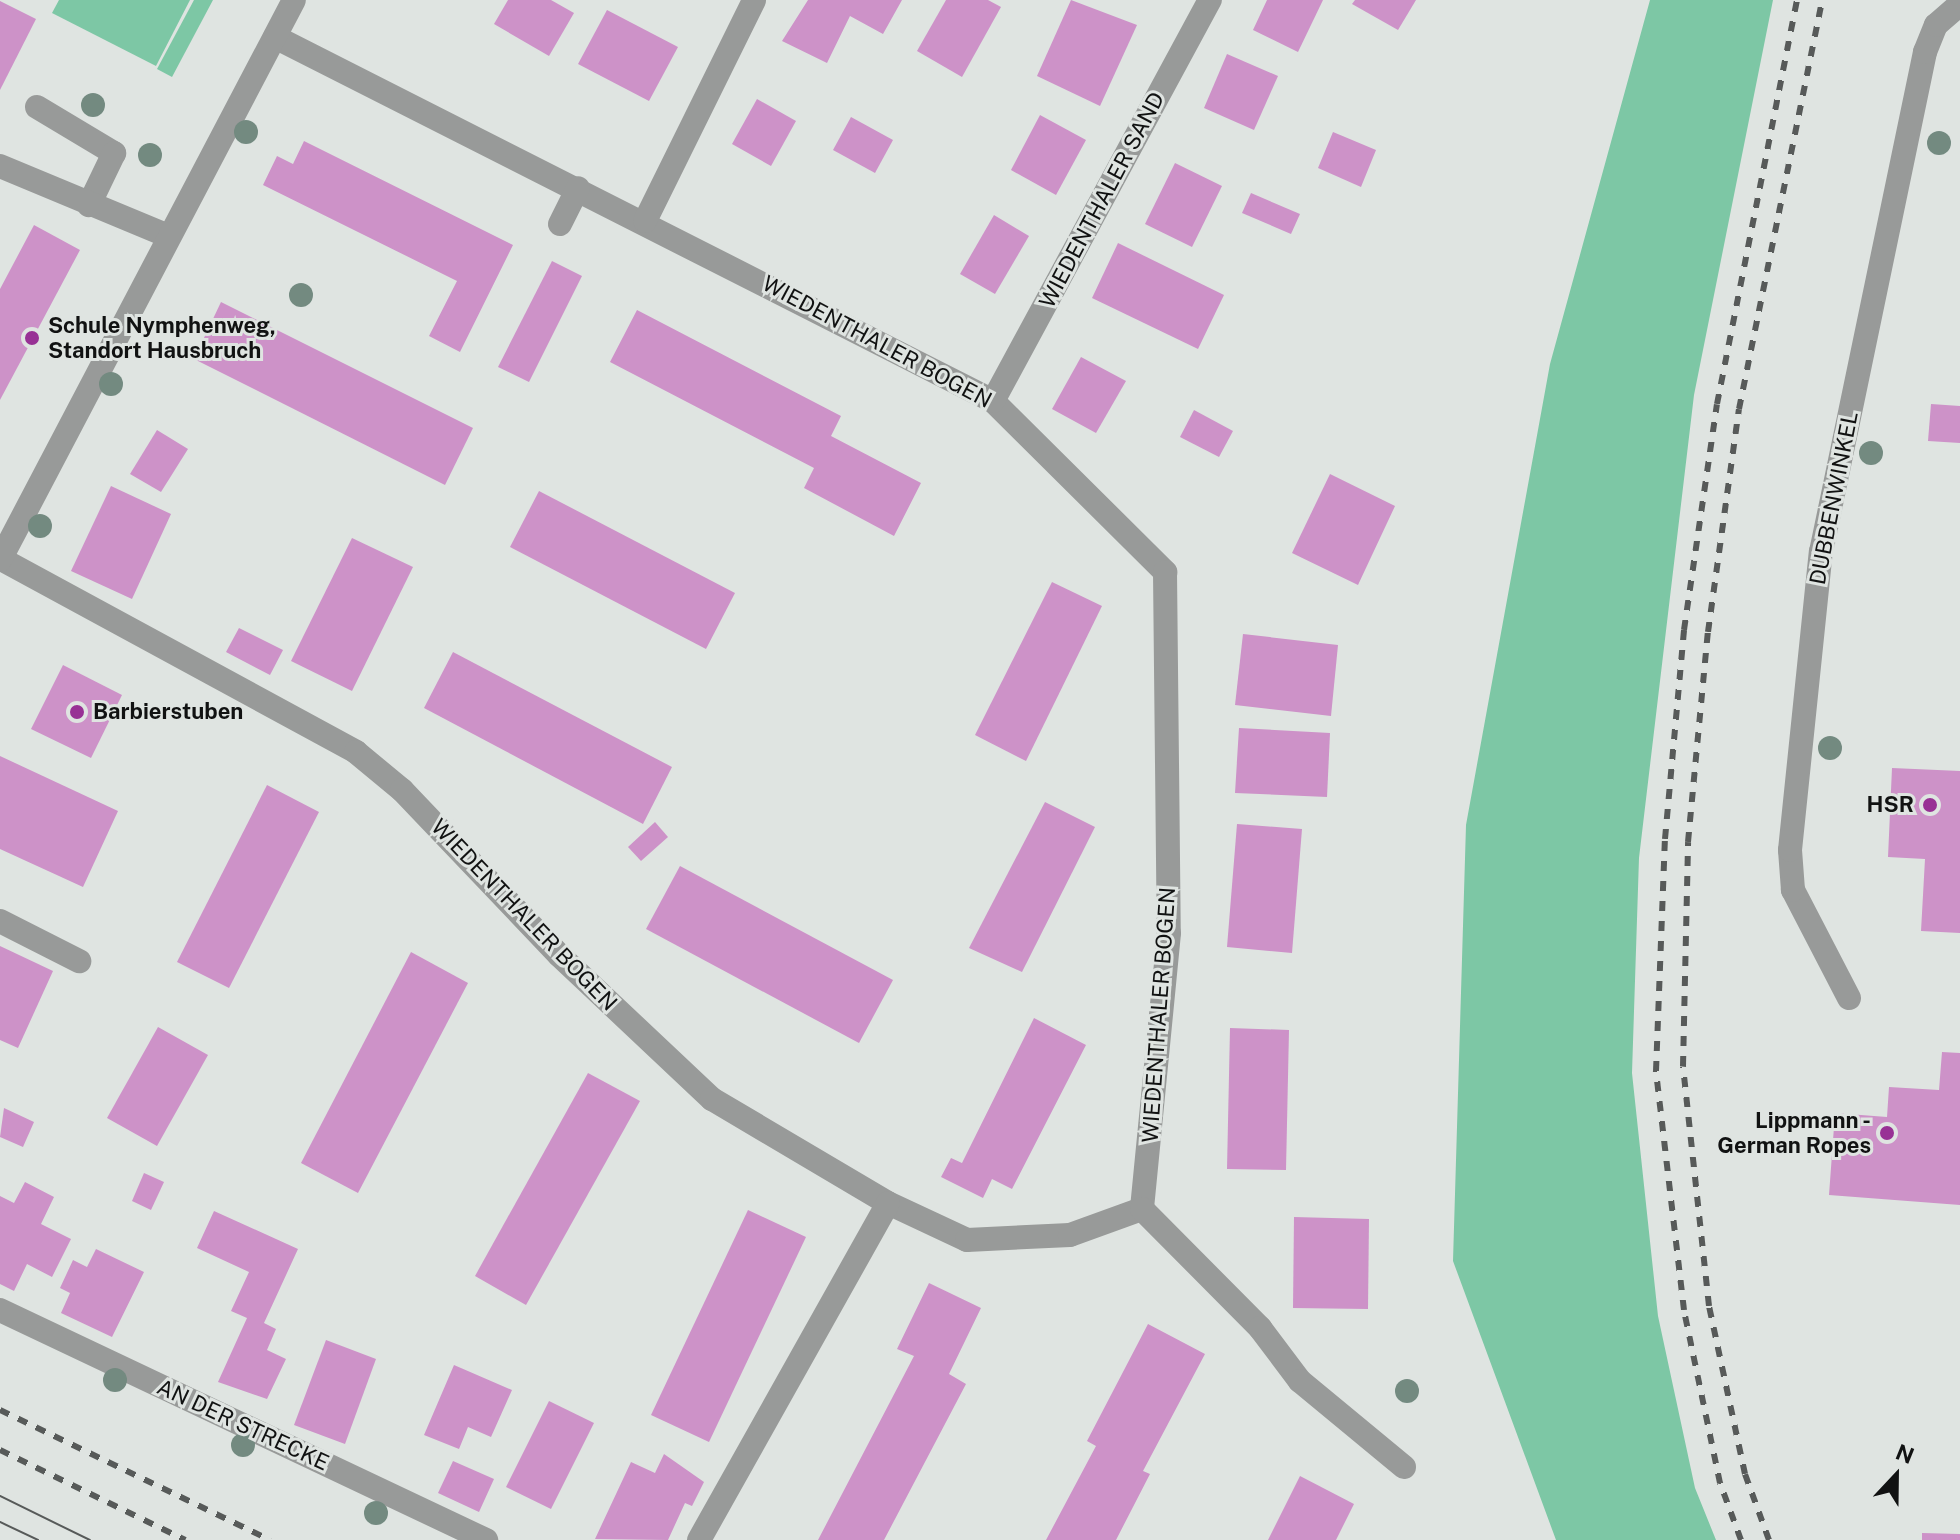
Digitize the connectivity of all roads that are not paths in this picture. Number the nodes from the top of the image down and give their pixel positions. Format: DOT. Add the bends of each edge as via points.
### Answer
graph roads {
  1 [pos="294,0"];
  2 [pos="754,0"];
  3 [pos="1210,0"];
  4 [pos="1960,4"];
  5 [pos="275,37"];
  6 [pos="37,107"];
  7 [pos="0,166"];
  8 [pos="578,188"];
  9 [pos="89,205"];
  10 [pos="645,221"];
  11 [pos="560,224"];
  12 [pos="166,235"];
  13 [pos="993,401"];
  14 [pos="0,560"];
  15 [pos="0,921"];
  16 [pos="79,961"];
  17 [pos="1849,998"];
  18 [pos="888,1203"];
  19 [pos="1142,1209"];
  20 [pos="0,1310"];
  21 [pos="1404,1467"];
  22 [pos="486,1540"];
  23 [pos="699,1540"];
  1 -- 5 [label="street"];
  2 -- 10 [label="street"];
  3 -- 13 [label="street, WIEDENTHALER SAND"];
  4 -- 17 [label="street, DUBBENWINKEL" via="1936,25 1925,52 1821,552 1790,850 1799,904"];
  5 -- 8 [label="street, WIEDENTHALER BOGEN"];
  5 -- 12 [label="street"];
  6 -- 9 [label="street" via="114,153"];
  7 -- 9 [label="street"];
  8 -- 10 [label="street, WIEDENTHALER BOGEN"];
  8 -- 11 [label="street"];
  9 -- 12 [label="street"];
  10 -- 13 [label="street, WIEDENTHALER BOGEN"];
  12 -- 14 [label="street"];
  13 -- 19 [label="street, WIEDENTHALER BOGEN" via="1165,572 1169,933"];
  14 -- 18 [label="street, WIEDENTHALER BOGEN" via="356,752 402,790 559,955 712,1099"];
  15 -- 16 [label="street"];
  18 -- 19 [label="street, WIEDENTHALER BOGEN" via="967,1240 1070,1235"];
  18 -- 23 [label="street"];
  19 -- 21 [label="street" via="1260,1328 1300,1381"];
  20 -- 22 [label="street, AN DER STRECKE"];
}
